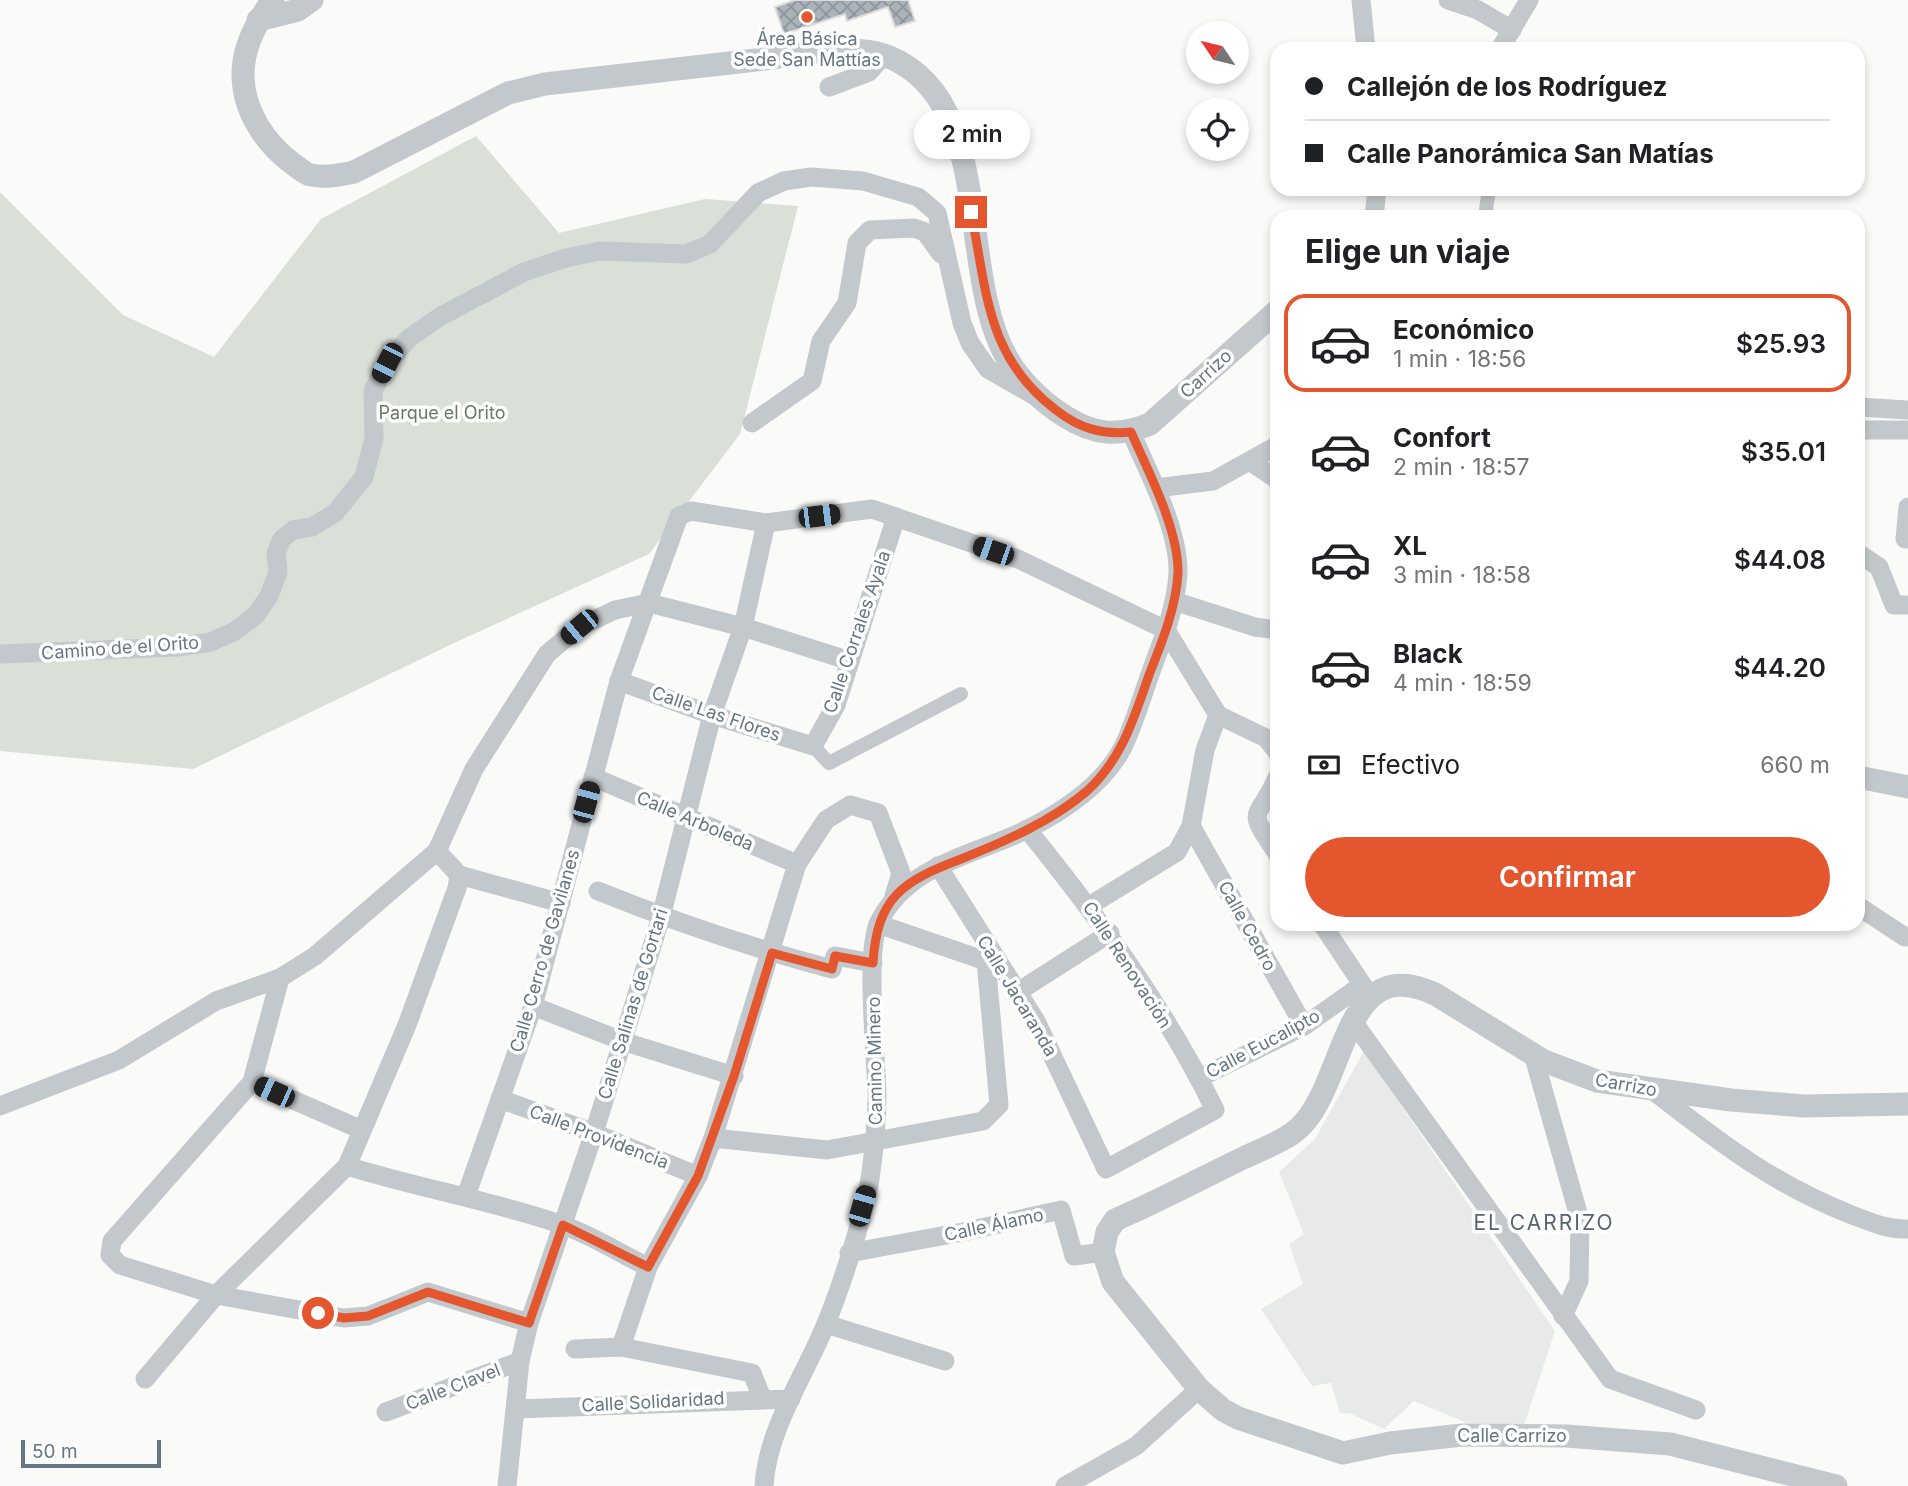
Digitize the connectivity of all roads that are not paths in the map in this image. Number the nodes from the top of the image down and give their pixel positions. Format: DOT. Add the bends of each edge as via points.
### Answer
graph roads {
  1 [pos="273,0"];
  2 [pos="312,0"];
  3 [pos="1361,0"];
  4 [pos="1448,0"];
  5 [pos="1530,0"];
  6 [pos="258,20"];
  7 [pos="1512,30"];
  8 [pos="1365,42"];
  9 [pos="1504,42"];
  10 [pos="884,55"];
  11 [pos="829,87"];
  12 [pos="949,267"];
  13 [pos="1270,317"];
  14 [pos="1041,399"];
  15 [pos="1865,407"];
  16 [pos="1908,410"];
  17 [pos="752,423"];
  18 [pos="1865,430"];
  19 [pos="1908,430"];
  20 [pos="1131,432"];
  21 [pos="1270,450"];
  22 [pos="1251,462"];
  23 [pos="1270,475"];
  24 [pos="1156,488"];
  25 [pos="1908,507"];
  26 [pos="896,517"];
  27 [pos="766,523"];
  28 [pos="1908,540"];
  29 [pos="1865,558"];
  30 [pos="1174,601"];
  31 [pos="649,604"];
  32 [pos="1908,605"];
  33 [pos="743,627"];
  34 [pos="1270,629"];
  35 [pos="1166,630"];
  36 [pos="0,654"];
  37 [pos="850,661"];
  38 [pos="619,681"];
  39 [pos="961,694"];
  40 [pos="712,715"];
  41 [pos="1217,715"];
  42 [pos="1270,743"];
  43 [pos="813,746"];
  44 [pos="593,777"];
  45 [pos="1865,778"];
  46 [pos="1908,787"];
  47 [pos="1270,788"];
  48 [pos="688,819"];
  49 [pos="1191,826"];
  50 [pos="1027,829"];
  51 [pos="1270,843"];
  52 [pos="438,851"];
  53 [pos="797,864"];
  54 [pos="937,866"];
  55 [pos="459,875"];
  56 [pos="598,891"];
  57 [pos="894,897"];
  58 [pos="561,902"];
  59 [pos="1089,906"];
  60 [pos="1865,911"];
  61 [pos="661,917"];
  62 [pos="878,924"];
  63 [pos="1327,931"];
  64 [pos="1110,933"];
  65 [pos="1905,937"];
  66 [pos="772,953"];
  67 [pos="873,963"];
  68 [pos="280,978"];
  69 [pos="1366,990"];
  70 [pos="1016,993"];
  71 [pos="533,1006"];
  72 [pos="1352,1020"];
  73 [pos="1304,1026"];
  74 [pos="622,1041"];
  75 [pos="1533,1054"];
  76 [pos="734,1076"];
  77 [pos="1199,1078"];
  78 [pos="252,1082"];
  79 [pos="1652,1090"];
  80 [pos="500,1099"];
  81 [pos="1908,1104"];
  82 [pos="0,1106"];
  83 [pos="1215,1110"];
  84 [pos="362,1130"];
  85 [pos="594,1133"];
  86 [pos="712,1138"];
  87 [pos="875,1139"];
  88 [pos="347,1166"];
  89 [pos="698,1176"];
  90 [pos="466,1196"];
  91 [pos="563,1225"];
  92 [pos="1908,1229"];
  93 [pos="1103,1252"];
  94 [pos="849,1253"];
  95 [pos="648,1267"];
  96 [pos="216,1295"];
  97 [pos="1563,1316"];
  98 [pos="529,1323"];
  99 [pos="826,1324"];
  100 [pos="621,1348"];
  101 [pos="575,1349"];
  102 [pos="520,1360"];
  103 [pos="945,1362"];
  104 [pos="145,1379"];
  105 [pos="1199,1389"];
  106 [pos="762,1398"];
  107 [pos="791,1399"];
  108 [pos="516,1409"];
  109 [pos="1696,1410"];
  110 [pos="386,1412"];
  111 [pos="504,1485"];
  112 [pos="764,1486"];
  113 [pos="1065,1486"];
  114 [pos="1836,1486"];
  1 -- 6 [label="street"];
  2 -- 6 [label="street" via="298,10"];
  3 -- 8 [label="street"];
  4 -- 7 [label="street" via="1478,10"];
  5 -- 7 [label="street"];
  6 -- 10 [label="street" via="247,45 243,74 251,111 272,148 308,175 321,176 354,172 508,93 545,84 833,51"];
  7 -- 9 [label="street"];
  10 -- 11 [label="street" via="869,72"];
  10 -- 14 [label="street" via="922,76 957,134 997,336 1007,358"];
  12 -- 14 [label="street, Camino de el Orito" via="970,344 988,369"];
  12 -- 17 [label="street" via="934,241 914,228 862,234 847,303 821,341 812,381"];
  12 -- 36 [label="street, Camino de el Orito" via="937,214 918,197 863,181 811,177 784,181 758,194 710,244 686,254 600,251 524,272 441,316 409,338 387,363 373,391 374,438 364,477 335,513 282,539 269,596 256,615 235,631 211,642 177,647"];
  13 -- 20 [label="street, Carrizo" via="1150,424"];
  14 -- 20 [label="street" via="1083,428 1107,435"];
  15 -- 16 [label="street"];
  18 -- 19 [label="street"];
  20 -- 24 [label="street, Camino Minero"];
  21 -- 22 [label="street"];
  22 -- 23 [label="street"];
  22 -- 24 [label="street" via="1213,481"];
  24 -- 30 [label="street, Camino Minero" via="1175,549"];
  25 -- 28 [label="street"];
  26 -- 27 [label="street" via="872,509"];
  26 -- 35 [label="street" via="1018,559"];
  26 -- 37 [label="street, Calle Corrales Ayala"];
  27 -- 31 [label="street, Calle Cerro de Gavilanes" via="691,511 679,516"];
  27 -- 33 [label="street, Calle Salinas de Gortari"];
  29 -- 32 [label="street" via="1879,567 1894,605"];
  30 -- 34 [label="street"];
  30 -- 35 [label="street, Camino Minero"];
  31 -- 33 [label="street"];
  31 -- 38 [label="street, Calle Cerro de Gavilanes"];
  31 -- 52 [label="street" via="615,610 579,627 547,654 474,769"];
  33 -- 37 [label="street"];
  33 -- 40 [label="street, Calle Salinas de Gortari"];
  35 -- 41 [label="street"];
  35 -- 50 [label="street, Camino Minero" via="1122,748 1088,790"];
  37 -- 43 [label="street, Calle Corrales Ayala" via="836,705"];
  38 -- 40 [label="street, Calle Las Flores"];
  38 -- 44 [label="street, Calle Cerro de Gavilanes"];
  39 -- 43 [label="street" via="830,763"];
  40 -- 43 [label="street, Calle Las Flores"];
  40 -- 48 [label="street, Calle Salinas de Gortari"];
  41 -- 42 [label="street"];
  41 -- 49 [label="street" via="1205,750"];
  44 -- 48 [label="street, Calle Arboleda"];
  44 -- 58 [label="street, Calle Cerro de Gavilanes"];
  45 -- 46 [label="street"];
  47 -- 51 [label="street" via="1257,808 1256,822"];
  48 -- 53 [label="street, Calle Arboleda"];
  48 -- 61 [label="street, Calle Salinas de Gortari"];
  49 -- 59 [label="street" via="1177,852"];
  49 -- 73 [label="street, Calle Cedro"];
  50 -- 54 [label="street, Camino Minero"];
  50 -- 59 [label="street, Calle Renovación"];
  52 -- 55 [label="street"];
  52 -- 68 [label="street" via="315,956"];
  53 -- 57 [label="street" via="826,820 850,805 862,806 878,813 901,873"];
  53 -- 66 [label="street"];
  54 -- 57 [label="street, Camino Minero"];
  54 -- 70 [label="street, Calle Jacaranda"];
  55 -- 58 [label="street"];
  55 -- 84 [label="street" via="407,1025"];
  56 -- 61 [label="street"];
  57 -- 62 [label="street, Camino Minero"];
  58 -- 71 [label="street, Calle Cerro de Gavilanes"];
  59 -- 64 [label="street, Calle Renovación"];
  60 -- 65 [label="street"];
  61 -- 66 [label="street"];
  61 -- 74 [label="street, Calle Salinas de Gortari"];
  62 -- 67 [label="street, Camino Minero"];
  62 -- 87 [label="street, Calle Jacaranda" via="986,961 999,1105 983,1121"];
  63 -- 69 [label="street"];
  64 -- 70 [label="street"];
  64 -- 77 [label="street, Calle Renovación"];
  66 -- 67 [label="street" via="832,969 835,956"];
  66 -- 76 [label="street"];
  67 -- 87 [label="street, Camino Minero"];
  68 -- 78 [label="street"];
  68 -- 82 [label="street" via="216,1001 119,1060"];
  69 -- 72 [label="street"];
  69 -- 73 [label="street, Calle Eucalipto"];
  69 -- 75 [label="street, Carrizo" via="1419,986"];
  70 -- 83 [label="street, Calle Jacaranda" via="1053,1054 1106,1169"];
  71 -- 74 [label="street"];
  71 -- 80 [label="street, Calle Cerro de Gavilanes"];
  72 -- 93 [label="street" via="1325,1090 1300,1127 1115,1220"];
  72 -- 97 [label="street"];
  73 -- 77 [label="street, Calle Eucalipto"];
  74 -- 76 [label="street"];
  74 -- 85 [label="street, Calle Salinas de Gortari"];
  75 -- 79 [label="street, Carrizo" via="1570,1073"];
  75 -- 97 [label="street" via="1580,1220 1579,1281"];
  76 -- 86 [label="street"];
  77 -- 83 [label="street, Calle Renovación"];
  78 -- 84 [label="street"];
  78 -- 96 [label="street" via="112,1241 110,1255 120,1265"];
  79 -- 81 [label="street, Carrizo" via="1804,1105"];
  79 -- 92 [label="street" via="1742,1160 1807,1198 1891,1230"];
  80 -- 85 [label="street, Calle Providencia"];
  80 -- 90 [label="street, Calle Cerro de Gavilanes"];
  84 -- 88 [label="street"];
  85 -- 89 [label="street, Calle Providencia"];
  85 -- 91 [label="street, Calle Salinas de Gortari"];
  86 -- 87 [label="street" via="827,1150"];
  86 -- 89 [label="street"];
  87 -- 94 [label="street, Camino Minero" via="869,1183"];
  88 -- 90 [label="street" via="417,1188"];
  88 -- 96 [label="street"];
  89 -- 95 [label="street"];
  90 -- 91 [label="street"];
  91 -- 95 [label="street"];
  91 -- 98 [label="street, Calle Salinas de Gortari"];
  93 -- 94 [label="street, Calle Álamo" via="1073,1256 1061,1210"];
  93 -- 105 [label="street, Calle Carrizo" via="1113,1282"];
  94 -- 99 [label="street, Camino Minero"];
  95 -- 100 [label="street"];
  96 -- 98 [label="street" via="344,1318 368,1316 428,1292"];
  96 -- 104 [label="street"];
  97 -- 109 [label="street" via="1610,1379"];
  98 -- 102 [label="street, Calle Salinas de Gortari"];
  99 -- 103 [label="street"];
  99 -- 107 [label="street, Camino Minero"];
  100 -- 101 [label="street"];
  100 -- 106 [label="street" via="752,1373"];
  102 -- 108 [label="street, Calle Salinas de Gortari"];
  102 -- 110 [label="street, Calle Clavel"];
  105 -- 113 [label="street" via="1136,1446"];
  105 -- 114 [label="street, Calle Carrizo" via="1238,1418 1343,1453 1462,1435 1566,1436 1670,1444"];
  106 -- 107 [label="street, Calle Solidaridad"];
  106 -- 108 [label="street, Calle Solidaridad"];
  107 -- 112 [label="street, Camino Minero" via="765,1468"];
  108 -- 111 [label="street, Calle Salinas de Gortari"];
}
